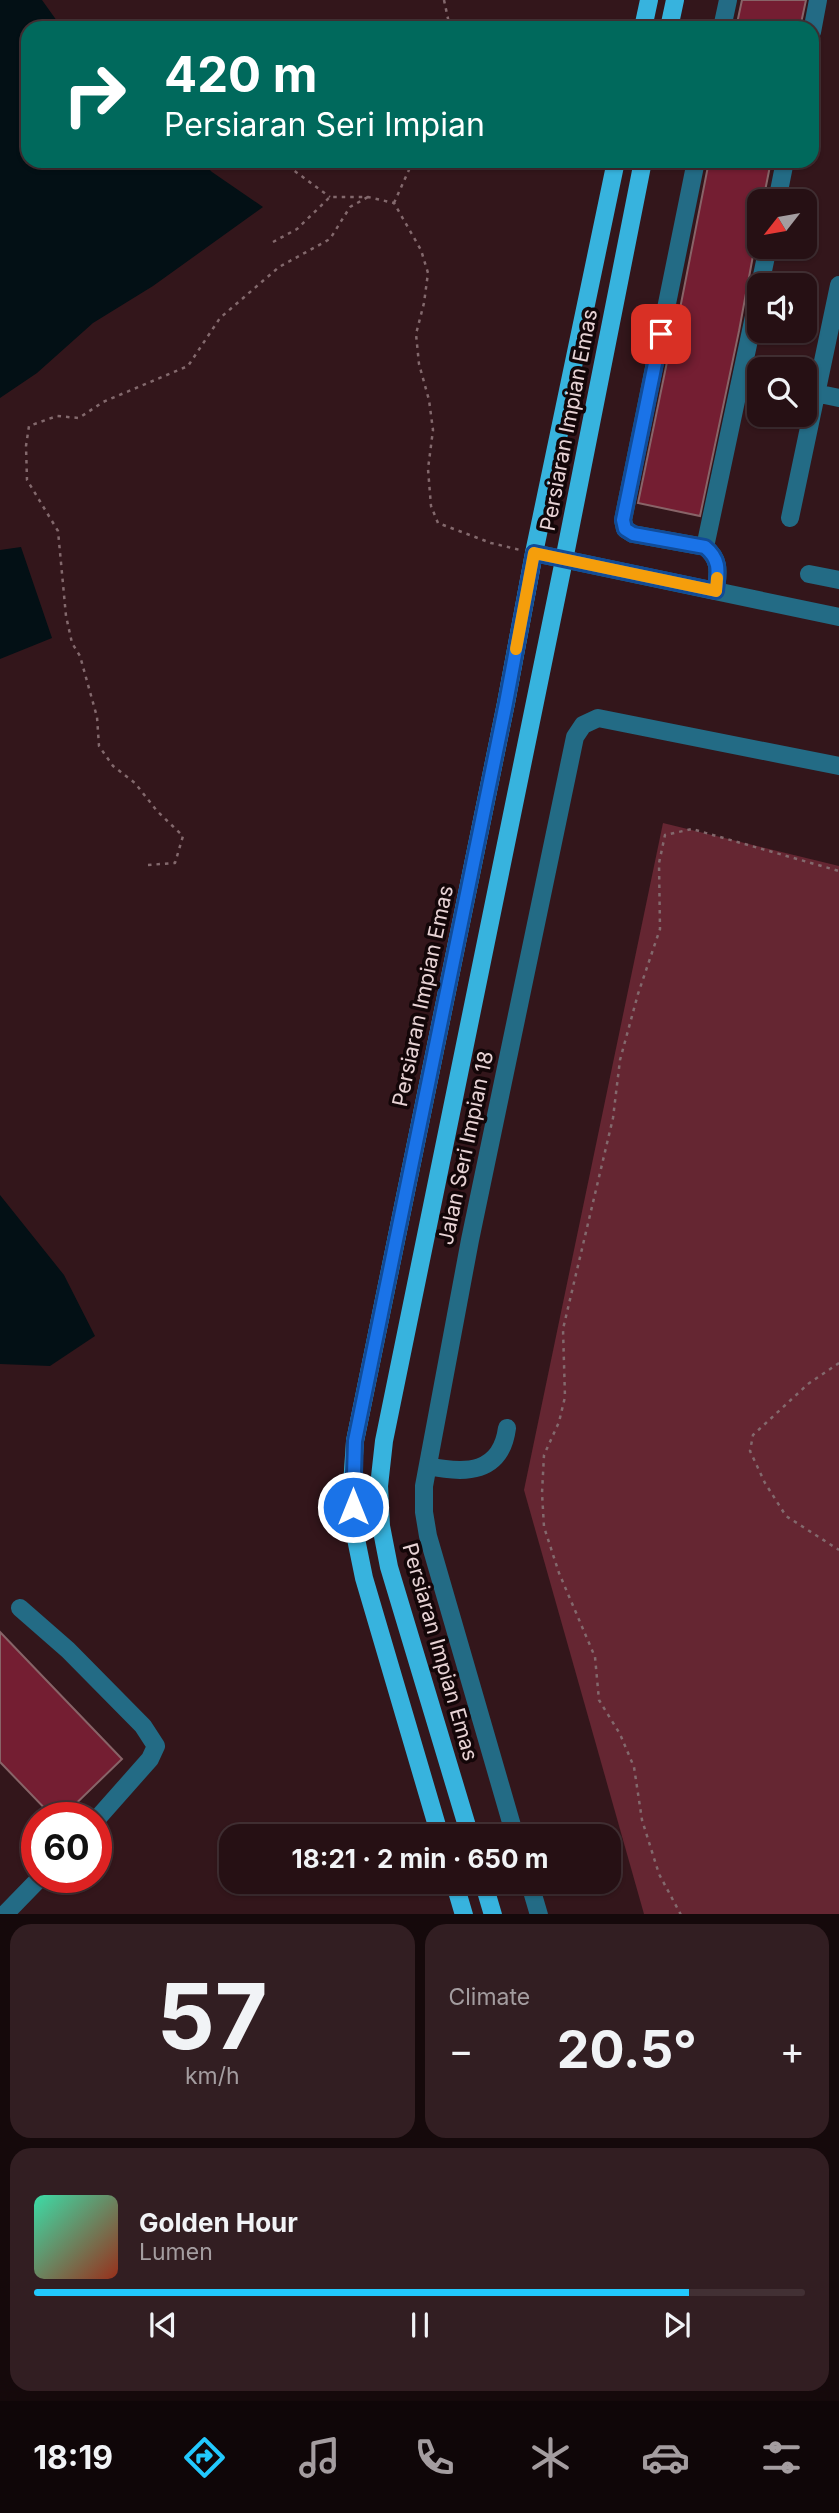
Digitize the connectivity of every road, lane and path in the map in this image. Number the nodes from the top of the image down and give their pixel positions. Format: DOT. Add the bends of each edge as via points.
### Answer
graph roads {
  1 [pos="444,0"];
  2 [pos="649,0"];
  3 [pos="675,0"];
  4 [pos="728,0"];
  5 [pos="818,0"];
  6 [pos="448,21"];
  7 [pos="644,21"];
  8 [pos="670,21"];
  9 [pos="724,21"];
  10 [pos="814,21"];
  11 [pos="291,168"];
  12 [pos="410,168"];
  13 [pos="615,168"];
  14 [pos="642,168"];
  15 [pos="695,168"];
  16 [pos="784,168"];
  17 [pos="779,189"];
  18 [pos="330,197"];
  19 [pos="368,197"];
  20 [pos="394,203"];
  21 [pos="273,242"];
  22 [pos="839,285"];
  23 [pos="837,304"];
  24 [pos="748,343"];
  25 [pos="817,385"];
  26 [pos="817,393"];
  27 [pos="839,398"];
  28 [pos="808,427"];
  29 [pos="790,518"];
  30 [pos="705,547"];
  31 [pos="534,553"];
  32 [pos="564,559"];
  33 [pos="809,574"];
  34 [pos="839,580"];
  35 [pos="716,591"];
  36 [pos="839,617"];
  37 [pos="839,766"];
  38 [pos="148,865"];
  39 [pos="839,871"];
  40 [pos="839,1363"];
  41 [pos="507,1428"];
  42 [pos="428,1466"];
  43 [pos="839,1550"];
  44 [pos="20,1608"];
  45 [pos="112,1802"];
  46 [pos="436,1824"];
  47 [pos="466,1824"];
  48 [pos="512,1824"];
  49 [pos="25,1893"];
  50 [pos="458,1894"];
  51 [pos="487,1894"];
  52 [pos="533,1894"];
  53 [pos="4,1914"];
  54 [pos="464,1914"];
  55 [pos="493,1914"];
  56 [pos="539,1914"];
  57 [pos="681,1914"];
  1 -- 6 [label="path"];
  2 -- 7 [label="main road"];
  3 -- 8 [label="main road"];
  4 -- 9 [label="street"];
  5 -- 10 [label="street"];
  11 -- 18 [label="path"];
  12 -- 20 [label="path"];
  13 -- 31 [label="main road, Persiaran Impian Emas"];
  14 -- 32 [label="main road, Persiaran Impian Emas"];
  15 -- 30 [label="street" via="623,520 625,529 633,534"];
  16 -- 17 [label="street"];
  18 -- 19 [label="path"];
  18 -- 21 [label="path" via="297,229"];
  19 -- 20 [label="path"];
  19 -- 38 [label="path" via="350,207 330,239 279,267 220,318 188,366 103,402 79,418 57,416 29,426 27,480 58,531 66,616 97,717 99,746 183,836 175,863"];
  20 -- 31 [label="path" via="421,250 428,273 416,334 433,430 428,469 431,506 438,523"];
  22 -- 23 [label="street"];
  23 -- 25 [label="street"];
  24 -- 30 [label="street"];
  26 -- 27 [label="street"];
  28 -- 29 [label="street"];
  30 -- 35 [label="street" via="719,564"];
  31 -- 32 [label="street"];
  31 -- 46 [label="main road, Persiaran Impian Emas" via="355,1441 354,1529 364,1578"];
  32 -- 35 [label="street"];
  32 -- 47 [label="main road, Persiaran Impian Emas" via="379,1486 390,1567"];
  33 -- 34 [label="street"];
  35 -- 36 [label="street"];
  37 -- 42 [label="street, Jalan Seri Impian 18" via="598,718 583,725 575,737 470,1240"];
  39 -- 57 [label="path" via="692,829 665,835 659,863 660,929 620,1060 613,1118 563,1329 565,1397 544,1455 544,1527 595,1657 600,1700 634,1767 642,1820 659,1874"];
  40 -- 43 [label="path" via="808,1384 753,1435 750,1451 786,1516"];
  41 -- 42 [label="street" via="505,1444 475,1470"];
  42 -- 48 [label="street, Jalan Seri Impian 18" via="424,1486 428,1536"];
  44 -- 45 [label="street" via="68,1650 155,1742 150,1759"];
  49 -- 53 [label="street"];
  50 -- 54 [label="main road"];
  51 -- 55 [label="main road"];
  52 -- 56 [label="street"];
}
